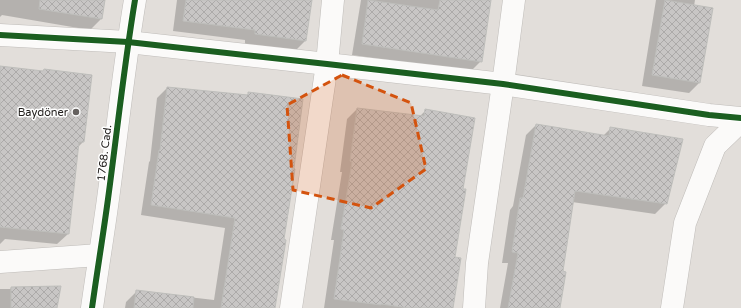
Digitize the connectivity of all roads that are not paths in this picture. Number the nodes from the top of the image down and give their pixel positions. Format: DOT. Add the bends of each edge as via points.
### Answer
graph roads {
  1 [pos="135,0"];
  2 [pos="333,0"];
  3 [pos="514,0"];
  4 [pos="0,35"];
  5 [pos="128,42"];
  6 [pos="327,64"];
  7 [pos="503,84"];
  8 [pos="741,118"];
  9 [pos="741,122"];
  10 [pos="99,255"];
  11 [pos="0,262"];
  12 [pos="92,308"];
  13 [pos="292,308"];
  14 [pos="474,308"];
  15 [pos="672,308"];
  1 -- 5 [label="street, 1768. Cad."];
  2 -- 6 [label="street"];
  3 -- 7 [label="street"];
  4 -- 5 [label="street"];
  5 -- 6 [label="street"];
  5 -- 10 [label="street, 1768. Cad."];
  6 -- 7 [label="street"];
  6 -- 13 [label="street"];
  7 -- 8 [label="street"];
  7 -- 14 [label="street" via="477,263"];
  9 -- 15 [label="street" via="715,146 685,223"];
  10 -- 11 [label="street"];
  10 -- 12 [label="street, 1768. Cad."];
}
